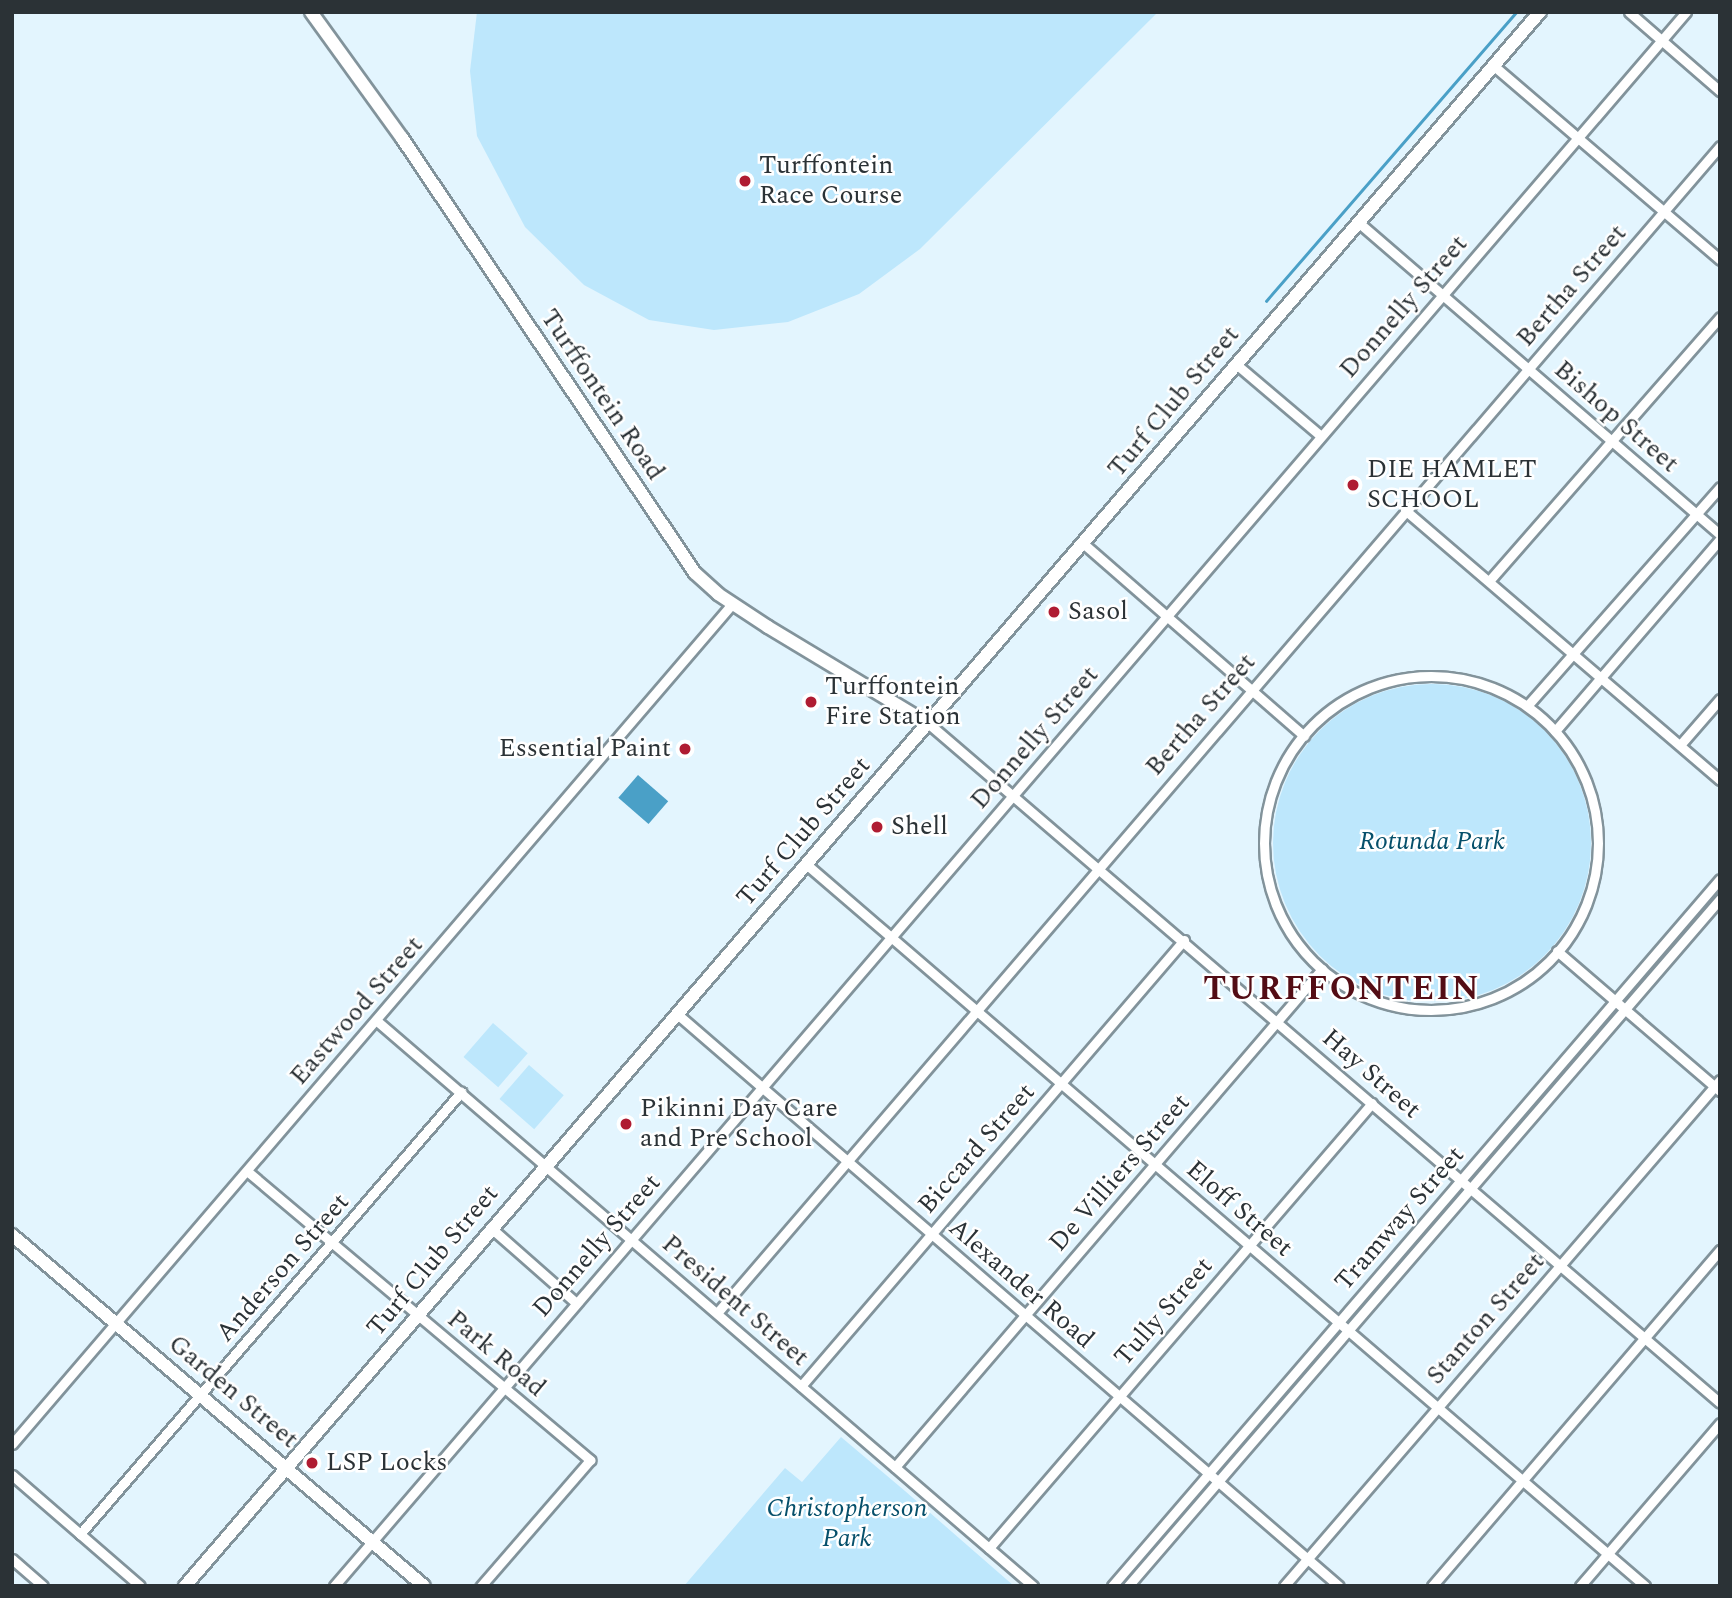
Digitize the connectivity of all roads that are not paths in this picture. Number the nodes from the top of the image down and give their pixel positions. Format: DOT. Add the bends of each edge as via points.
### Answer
graph roads {
  1 [pos="311,12"];
  2 [pos="1540,12"];
  3 [pos="1629,12"];
  4 [pos="1686,12"];
  5 [pos="1662,40"];
  6 [pos="1494,66"];
  7 [pos="1720,91"];
  8 [pos="1579,137"];
  9 [pos="1720,146"];
  10 [pos="1664,211"];
  11 [pos="1358,222"];
  12 [pos="1720,260"];
  13 [pos="1442,295"];
  14 [pos="1720,317"];
  15 [pos="1236,364"];
  16 [pos="1528,369"];
  17 [pos="1321,436"];
  18 [pos="1613,442"];
  19 [pos="1720,487"];
  20 [pos="1405,510"];
  21 [pos="1697,514"];
  22 [pos="1720,536"];
  23 [pos="1084,544"];
  24 [pos="1489,581"];
  25 [pos="732,604"];
  26 [pos="1168,616"];
  27 [pos="1573,655"];
  28 [pos="1601,678"];
  29 [pos="1252,688"];
  30 [pos="1720,699"];
  31 [pos="1527,706"];
  32 [pos="929,724"];
  33 [pos="1555,731"];
  34 [pos="1304,736"];
  35 [pos="1680,745"];
  36 [pos="1720,780"];
  37 [pos="1014,795"];
  38 [pos="806,864"];
  39 [pos="1099,867"];
  40 [pos="1720,879"];
  41 [pos="1720,899"];
  42 [pos="1692,912"];
  43 [pos="1701,921"];
  44 [pos="891,937"];
  45 [pos="1184,940"];
  46 [pos="1662,947"];
  47 [pos="1557,951"];
  48 [pos="1671,954"];
  49 [pos="1322,969"];
  50 [pos="1615,1002"];
  51 [pos="1624,1009"];
  52 [pos="976,1010"];
  53 [pos="676,1013"];
  54 [pos="377,1021"];
  55 [pos="1278,1021"];
  56 [pos="1061,1083"];
  57 [pos="1542,1086"];
  58 [pos="1718,1086"];
  59 [pos="762,1088"];
  60 [pos="461,1092"];
  61 [pos="1551,1094"];
  62 [pos="1372,1103"];
  63 [pos="846,1161"];
  64 [pos="1156,1164"];
  65 [pos="544,1165"];
  66 [pos="247,1171"];
  67 [pos="1461,1180"];
  68 [pos="1471,1188"];
  69 [pos="491,1228"];
  70 [pos="931,1234"];
  71 [pos="12,1235"];
  72 [pos="631,1240"];
  73 [pos="333,1243"];
  74 [pos="1249,1246"];
  75 [pos="1401,1249"];
  76 [pos="1720,1250"];
  77 [pos="1411,1257"];
  78 [pos="1711,1260"];
  79 [pos="1561,1264"];
  80 [pos="1720,1267"];
  81 [pos="576,1303"];
  82 [pos="717,1313"];
  83 [pos="417,1315"];
  84 [pos="1025,1316"];
  85 [pos="1339,1322"];
  86 [pos="116,1323"];
  87 [pos="1348,1330"];
  88 [pos="1645,1338"];
  89 [pos="801,1385"];
  90 [pos="502,1387"];
  91 [pos="202,1396"];
  92 [pos="1119,1397"];
  93 [pos="1720,1403"];
  94 [pos="1438,1407"];
  95 [pos="1720,1423"];
  96 [pos="12,1444"];
  97 [pos="895,1467"];
  98 [pos="288,1468"];
  99 [pos="1208,1473"];
  100 [pos="12,1475"];
  101 [pos="1218,1481"];
  102 [pos="1522,1481"];
  103 [pos="80,1534"];
  104 [pos="372,1541"];
  105 [pos="989,1548"];
  106 [pos="1143,1549"];
  107 [pos="1607,1554"];
  108 [pos="1152,1558"];
  109 [pos="12,1559"];
  110 [pos="1307,1559"];
  111 [pos="43,1586"];
  112 [pos="140,1586"];
  113 [pos="185,1586"];
  114 [pos="334,1586"];
  115 [pos="424,1586"];
  116 [pos="481,1586"];
  117 [pos="1033,1586"];
  118 [pos="1112,1586"];
  119 [pos="1128,1586"];
  120 [pos="1284,1586"];
  121 [pos="1339,1586"];
  122 [pos="1432,1586"];
  123 [pos="1580,1586"];
  124 [pos="1645,1586"];
  1 -- 25 [label="main road, Turffontein Road" via="402,138 684,559"];
  2 -- 6 [label="main road, Turf Club Street"];
  3 -- 5 [label="street"];
  4 -- 5 [label="street, Donnelly Street"];
  5 -- 7 [label="street"];
  5 -- 8 [label="street, Donnelly Street"];
  6 -- 8 [label="street"];
  6 -- 11 [label="main road, Turf Club Street"];
  8 -- 10 [label="street"];
  8 -- 13 [label="street, Donnelly Street"];
  9 -- 10 [label="street, Bertha Street"];
  10 -- 12 [label="street"];
  10 -- 16 [label="street, Bertha Street"];
  11 -- 13 [label="street, Bishop Street"];
  11 -- 15 [label="main road, Turf Club Street"];
  13 -- 16 [label="street, Bishop Street"];
  13 -- 17 [label="street, Donnelly Street"];
  14 -- 18 [label="street"];
  15 -- 17 [label="street"];
  15 -- 23 [label="main road, Turf Club Street"];
  16 -- 18 [label="street, Bishop Street"];
  16 -- 20 [label="street, Bertha Street"];
  17 -- 26 [label="street, Donnelly Street"];
  18 -- 21 [label="street, Bishop Street"];
  18 -- 24 [label="street"];
  19 -- 21 [label="street"];
  20 -- 24 [label="street"];
  20 -- 29 [label="street, Bertha Street"];
  21 -- 22 [label="street, Bishop Street"];
  21 -- 27 [label="street"];
  22 -- 28 [label="street"];
  23 -- 26 [label="street"];
  23 -- 32 [label="main road, Turf Club Street"];
  24 -- 27 [label="street"];
  25 -- 32 [label="main road, Turffontein Road"];
  25 -- 54 [label="street, Eastwood Street"];
  26 -- 29 [label="street"];
  26 -- 37 [label="street, Donnelly Street"];
  27 -- 28 [label="street"];
  27 -- 31 [label="street"];
  28 -- 33 [label="street"];
  28 -- 35 [label="street"];
  29 -- 34 [label="street"];
  29 -- 39 [label="street, Bertha Street"];
  30 -- 35 [label="street"];
  31 -- 33 [label="street"];
  31 -- 34 [label="street" via="1471,681 1410,677 1351,696"];
  32 -- 37 [label="street, Hay Street"];
  32 -- 38 [label="main road, Turf Club Street"];
  33 -- 47 [label="street" via="1575,758 1589,789 1597,840 1590,891 1577,922"];
  34 -- 49 [label="street" via="1276,783 1268,809 1265,850 1271,890 1281,916"];
  35 -- 36 [label="street"];
  37 -- 39 [label="street, Hay Street"];
  37 -- 44 [label="street, Donnelly Street"];
  38 -- 44 [label="street, Eloff Street"];
  38 -- 53 [label="main road, Turf Club Street"];
  39 -- 45 [label="street, Hay Street"];
  39 -- 52 [label="street, Bertha Street"];
  40 -- 42 [label="street, Tramway Street"];
  41 -- 43 [label="street, Tramway Street"];
  42 -- 43 [label="street"];
  42 -- 46 [label="street, Tramway Street"];
  43 -- 48 [label="street, Tramway Street"];
  44 -- 52 [label="street, Eloff Street"];
  44 -- 59 [label="street, Donnelly Street"];
  45 -- 55 [label="street, Hay Street"];
  45 -- 56 [label="street, Biccard Street"];
  46 -- 48 [label="street"];
  46 -- 50 [label="street, Tramway Street"];
  47 -- 49 [label="street" via="1530,976 1498,995 1443,1009 1406,1008 1379,1001"];
  47 -- 50 [label="street"];
  48 -- 51 [label="street, Tramway Street"];
  49 -- 55 [label="street, De Villiers Street"];
  50 -- 51 [label="street"];
  50 -- 57 [label="street, Tramway Street"];
  51 -- 58 [label="street"];
  51 -- 61 [label="street, Tramway Street"];
  52 -- 56 [label="street, Eloff Street"];
  52 -- 63 [label="street, Bertha Street"];
  53 -- 59 [label="street, Alexander Road"];
  53 -- 65 [label="main road, Turf Club Street"];
  54 -- 60 [label="street, President Street"];
  54 -- 66 [label="street, Eastwood Street"];
  55 -- 62 [label="street, Hay Street"];
  55 -- 64 [label="street, De Villiers Street"];
  56 -- 64 [label="street, Eloff Street"];
  56 -- 70 [label="street, Biccard Street"];
  57 -- 61 [label="street"];
  57 -- 67 [label="street, Tramway Street"];
  58 -- 79 [label="street, Stanton Street"];
  59 -- 63 [label="street, Alexander Road"];
  59 -- 72 [label="street, Donnelly Street"];
  60 -- 65 [label="street, President Street"];
  60 -- 73 [label="street, Anderson Street"];
  61 -- 68 [label="street, Tramway Street"];
  62 -- 67 [label="street, Hay Street"];
  62 -- 74 [label="street, Tully Street"];
  63 -- 70 [label="street, Alexander Road"];
  63 -- 82 [label="street, Bertha Street"];
  64 -- 74 [label="street, Eloff Street"];
  64 -- 84 [label="street, De Villiers Street"];
  65 -- 69 [label="main road, Turf Club Street"];
  65 -- 72 [label="street, President Street"];
  66 -- 73 [label="street, Park Road"];
  66 -- 86 [label="street, Eastwood Street"];
  67 -- 68 [label="street, Hay Street"];
  67 -- 75 [label="street, Tramway Street"];
  68 -- 77 [label="street, Tramway Street"];
  68 -- 79 [label="street, Hay Street"];
  69 -- 81 [label="street"];
  69 -- 83 [label="main road, Turf Club Street"];
  70 -- 84 [label="street, Alexander Road"];
  70 -- 89 [label="street, Biccard Street"];
  71 -- 86 [label="main road, Garden Street"];
  72 -- 81 [label="street, Donnelly Street"];
  72 -- 82 [label="street, President Street"];
  73 -- 83 [label="street, Park Road"];
  73 -- 91 [label="street, Anderson Street"];
  74 -- 85 [label="street, Eloff Street"];
  74 -- 92 [label="street, Tully Street"];
  75 -- 77 [label="street"];
  75 -- 85 [label="street, Tramway Street"];
  76 -- 78 [label="street"];
  77 -- 87 [label="street, Tramway Street"];
  78 -- 80 [label="street"];
  78 -- 88 [label="street"];
  79 -- 88 [label="street, Hay Street"];
  79 -- 94 [label="street, Stanton Street"];
  81 -- 90 [label="street, Donnelly Street"];
  82 -- 89 [label="street, President Street"];
  83 -- 90 [label="street, Park Road"];
  83 -- 98 [label="main road, Turf Club Street"];
  84 -- 92 [label="street, Alexander Road"];
  84 -- 97 [label="street, De Villiers Street"];
  85 -- 87 [label="street, Eloff Street"];
  85 -- 99 [label="street, Tramway Street"];
  86 -- 91 [label="main road, Garden Street"];
  86 -- 96 [label="street, Eastwood Street"];
  87 -- 94 [label="street, Eloff Street"];
  87 -- 101 [label="street, Tramway Street"];
  88 -- 93 [label="street, Hay Street"];
  88 -- 102 [label="street"];
  89 -- 97 [label="street, President Street"];
  90 -- 104 [label="street, Donnelly Street"];
  90 -- 116 [label="street, Park Road" via="590,1460"];
  91 -- 98 [label="main road, Garden Street"];
  91 -- 103 [label="street, Anderson Street"];
  92 -- 99 [label="street, Alexander Road"];
  92 -- 105 [label="street, Tully Street"];
  94 -- 102 [label="street, Eloff Street"];
  94 -- 110 [label="street, Stanton Street"];
  95 -- 107 [label="street"];
  97 -- 105 [label="street, President Street"];
  98 -- 104 [label="main road, Garden Street"];
  98 -- 113 [label="main road, Turf Club Street"];
  99 -- 101 [label="street, Alexander Road"];
  99 -- 106 [label="street, Tramway Street"];
  100 -- 103 [label="street"];
  101 -- 108 [label="street, Tramway Street"];
  101 -- 110 [label="street, Alexander Road"];
  102 -- 107 [label="street, Eloff Street"];
  102 -- 122 [label="street"];
  103 -- 112 [label="street"];
  104 -- 114 [label="street, Donnelly Street"];
  104 -- 115 [label="main road, Garden Street"];
  105 -- 117 [label="street, President Street"];
  106 -- 108 [label="street"];
  106 -- 118 [label="street, Tramway Street"];
  107 -- 123 [label="street"];
  107 -- 124 [label="street, Eloff Street"];
  108 -- 119 [label="street, Tramway Street"];
  109 -- 111 [label="street"];
  110 -- 120 [label="street, Stanton Street"];
  110 -- 121 [label="street, Alexander Road"];
}
